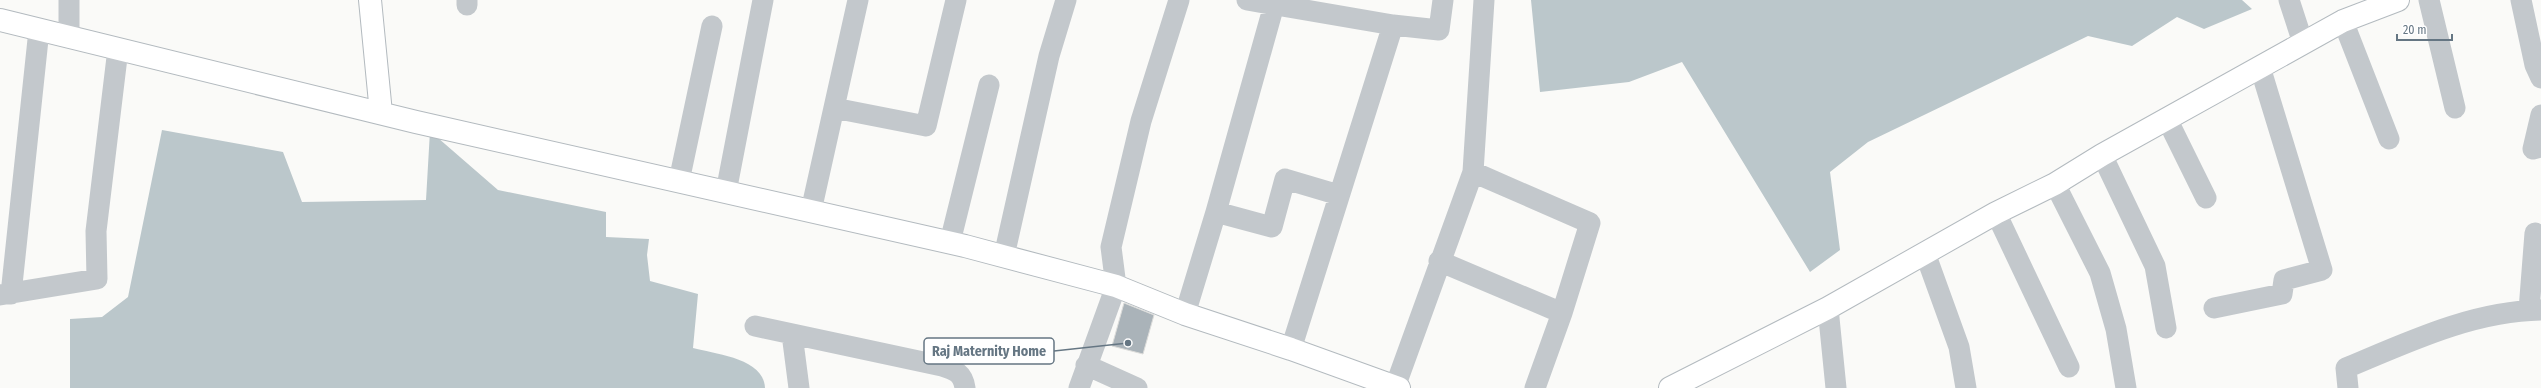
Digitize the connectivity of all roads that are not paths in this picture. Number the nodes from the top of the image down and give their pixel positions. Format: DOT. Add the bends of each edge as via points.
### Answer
graph roads {
  1 [pos="69,0"];
  2 [pos="370,0"];
  3 [pos="763,0"];
  4 [pos="858,0"];
  5 [pos="956,0"];
  6 [pos="1066,0"];
  7 [pos="1179,0"];
  8 [pos="1247,0"];
  9 [pos="1443,0"];
  10 [pos="1484,0"];
  11 [pos="2289,0"];
  12 [pos="2398,0"];
  13 [pos="2429,0"];
  14 [pos="2521,0"];
  15 [pos="1274,6"];
  16 [pos="0,20"];
  17 [pos="2343,21"];
  18 [pos="712,26"];
  19 [pos="1393,26"];
  20 [pos="39,30"];
  21 [pos="69,37"];
  22 [pos="2303,44"];
  23 [pos="118,49"];
  24 [pos="2260,67"];
  25 [pos="2541,78"];
  26 [pos="989,85"];
  27 [pos="834,108"];
  28 [pos="2455,108"];
  29 [pos="381,113"];
  30 [pos="2541,115"];
  31 [pos="2167,119"];
  32 [pos="2389,138"];
  33 [pos="2541,147"];
  34 [pos="2102,155"];
  35 [pos="1473,172"];
  36 [pos="679,181"];
  37 [pos="2055,184"];
  38 [pos="726,192"];
  39 [pos="1339,195"];
  40 [pos="2206,198"];
  41 [pos="811,211"];
  42 [pos="1216,212"];
  43 [pos="1996,213"];
  44 [pos="2535,233"];
  45 [pos="950,242"];
  46 [pos="1925,253"];
  47 [pos="1004,256"];
  48 [pos="1439,261"];
  49 [pos="1116,286"];
  50 [pos="5,294"];
  51 [pos="1828,308"];
  52 [pos="2214,308"];
  53 [pos="2535,310"];
  54 [pos="1562,313"];
  55 [pos="1185,314"];
  56 [pos="755,326"];
  57 [pos="2166,328"];
  58 [pos="792,334"];
  59 [pos="1291,349"];
  60 [pos="1086,365"];
  61 [pos="2069,368"];
  62 [pos="1364,382"];
  63 [pos="1397,387"];
  64 [pos="799,388"];
  65 [pos="965,388"];
  66 [pos="1079,388"];
  67 [pos="1137,388"];
  68 [pos="1535,388"];
  69 [pos="1670,388"];
  70 [pos="1836,388"];
  71 [pos="1966,388"];
  72 [pos="2126,388"];
  73 [pos="2348,388"];
  1 -- 21 [label="street"];
  2 -- 29 [label="street"];
  3 -- 38 [label="street"];
  4 -- 27 [label="street"];
  5 -- 27 [label="street" via="926,126"];
  6 -- 47 [label="street" via="1049,56"];
  7 -- 49 [label="street" via="1141,121 1110,247"];
  8 -- 15 [label="street"];
  9 -- 19 [label="street" via="1439,30"];
  10 -- 35 [label="street"];
  11 -- 22 [label="street"];
  12 -- 17 [label="street"];
  13 -- 28 [label="street"];
  14 -- 25 [label="street" via="2535,65"];
  15 -- 19 [label="street"];
  15 -- 42 [label="street"];
  16 -- 20 [label="street"];
  17 -- 22 [label="street"];
  17 -- 32 [label="street"];
  18 -- 36 [label="street"];
  19 -- 39 [label="street"];
  20 -- 21 [label="street"];
  20 -- 50 [label="street"];
  21 -- 23 [label="street"];
  22 -- 24 [label="street"];
  23 -- 29 [label="street"];
  23 -- 50 [label="street" via="96,231 97,279"];
  24 -- 31 [label="street"];
  24 -- 52 [label="street" via="2322,270 2284,280 2282,294"];
  26 -- 45 [label="street"];
  27 -- 41 [label="street"];
  29 -- 36 [label="street"];
  30 -- 33 [label="street" via="2532,149"];
  31 -- 34 [label="street"];
  31 -- 40 [label="street"];
  34 -- 37 [label="street"];
  34 -- 57 [label="street" via="2155,266"];
  35 -- 48 [label="street"];
  35 -- 54 [label="street" via="1590,222"];
  36 -- 38 [label="street"];
  37 -- 43 [label="street"];
  37 -- 72 [label="street" via="2100,273 2116,329"];
  38 -- 41 [label="street"];
  39 -- 42 [label="street" via="1285,179 1272,227"];
  39 -- 59 [label="street"];
  41 -- 45 [label="street"];
  42 -- 55 [label="street"];
  43 -- 46 [label="street"];
  43 -- 61 [label="street"];
  44 -- 53 [label="street"];
  45 -- 47 [label="street"];
  46 -- 51 [label="street"];
  46 -- 71 [label="street" via="1959,347"];
  47 -- 49 [label="street"];
  48 -- 54 [label="street"];
  48 -- 63 [label="street"];
  49 -- 55 [label="street"];
  49 -- 60 [label="street"];
  51 -- 69 [label="street"];
  51 -- 70 [label="street"];
  53 -- 73 [label="street" via="2458,324 2346,368"];
  54 -- 68 [label="street"];
  55 -- 59 [label="street"];
  56 -- 58 [label="street"];
  58 -- 64 [label="street"];
  58 -- 65 [label="street" via="942,366 958,371 964,380"];
  59 -- 62 [label="street"];
  60 -- 66 [label="street"];
  60 -- 67 [label="street"];
  62 -- 63 [label="street"];
}
